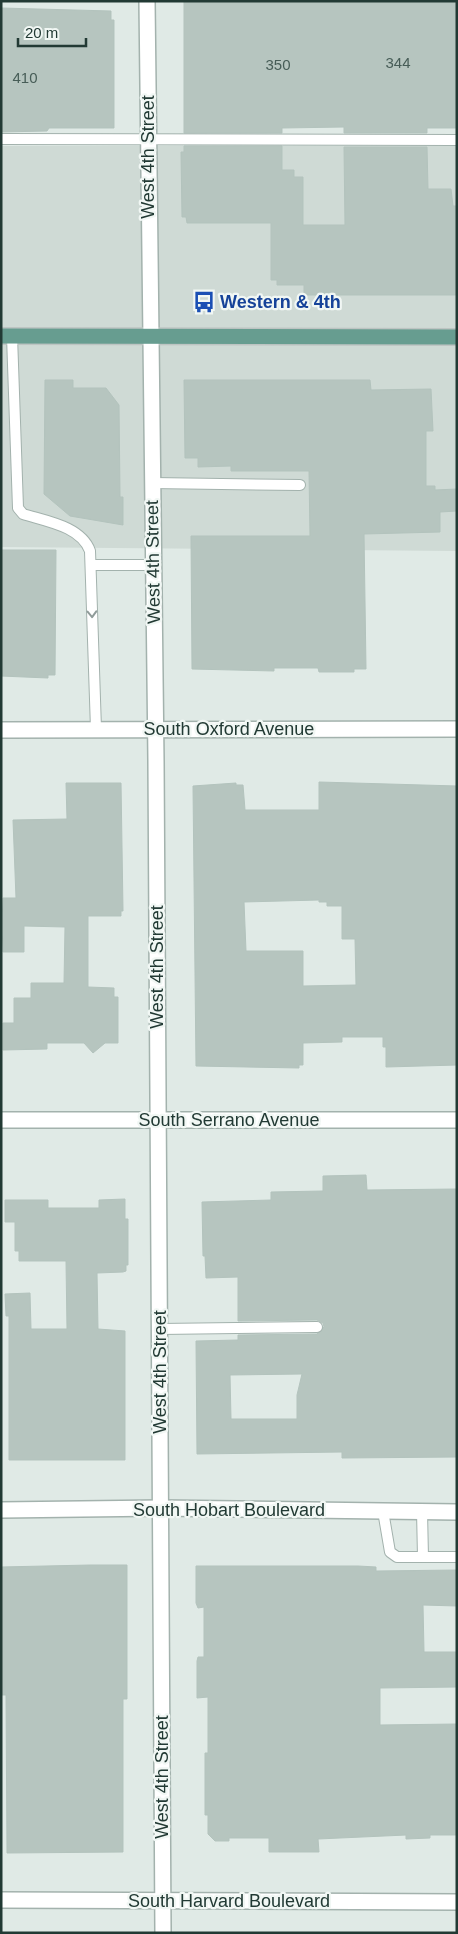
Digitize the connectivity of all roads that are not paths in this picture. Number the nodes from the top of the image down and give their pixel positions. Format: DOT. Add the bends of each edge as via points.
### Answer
graph roads {
  1 [pos="147,1"];
  2 [pos="147,138"];
  3 [pos="1,139"];
  4 [pos="457,140"];
  5 [pos="7,336"];
  6 [pos="151,336"];
  7 [pos="457,337"];
  8 [pos="152,483"];
  9 [pos="300,485"];
  10 [pos="91,565"];
  11 [pos="154,565"];
  12 [pos="156,728"];
  13 [pos="96,729"];
  14 [pos="457,729"];
  15 [pos="1,730"];
  16 [pos="1,1120"];
  17 [pos="158,1120"];
  18 [pos="457,1120"];
  19 [pos="317,1327"];
  20 [pos="160,1328"];
  21 [pos="161,1508"];
  22 [pos="1,1510"];
  23 [pos="383,1511"];
  24 [pos="422,1511"];
  25 [pos="457,1512"];
  26 [pos="423,1558"];
  27 [pos="457,1558"];
  28 [pos="1,1900"];
  29 [pos="163,1901"];
  30 [pos="457,1902"];
  31 [pos="163,1933"];
  1 -- 2 [label="street, West 4th Street"];
  2 -- 3 [label="lane"];
  2 -- 4 [label="lane"];
  2 -- 6 [label="street, West 4th Street"];
  5 -- 6 [label="main road"];
  5 -- 10 [label="lane" via="18,508 23,514 70,529 88,546"];
  6 -- 7 [label="main road"];
  6 -- 8 [label="street, West 4th Street"];
  8 -- 9 [label="lane"];
  8 -- 11 [label="street, West 4th Street"];
  10 -- 11 [label="lane"];
  10 -- 13 [label="lane, one-way"];
  11 -- 12 [label="street, West 4th Street"];
  12 -- 13 [label="street, South Oxford Avenue"];
  12 -- 14 [label="street, South Oxford Avenue"];
  12 -- 17 [label="street, West 4th Street"];
  13 -- 15 [label="street, South Oxford Avenue"];
  16 -- 17 [label="street, South Serrano Avenue"];
  17 -- 18 [label="street, South Serrano Avenue"];
  17 -- 20 [label="street, West 4th Street"];
  19 -- 20 [label="lane"];
  20 -- 21 [label="street, West 4th Street"];
  21 -- 22 [label="street, South Hobart Boulevard"];
  21 -- 23 [label="street, South Hobart Boulevard"];
  21 -- 29 [label="street, West 4th Street"];
  23 -- 24 [label="street, South Hobart Boulevard"];
  23 -- 26 [label="lane" via="390,1552 397,1557"];
  24 -- 25 [label="street, South Hobart Boulevard"];
  24 -- 26 [label="lane"];
  26 -- 27 [label="lane"];
  28 -- 29 [label="street, South Harvard Boulevard"];
  29 -- 30 [label="street, South Harvard Boulevard"];
  29 -- 31 [label="street, West 4th Street"];
}
